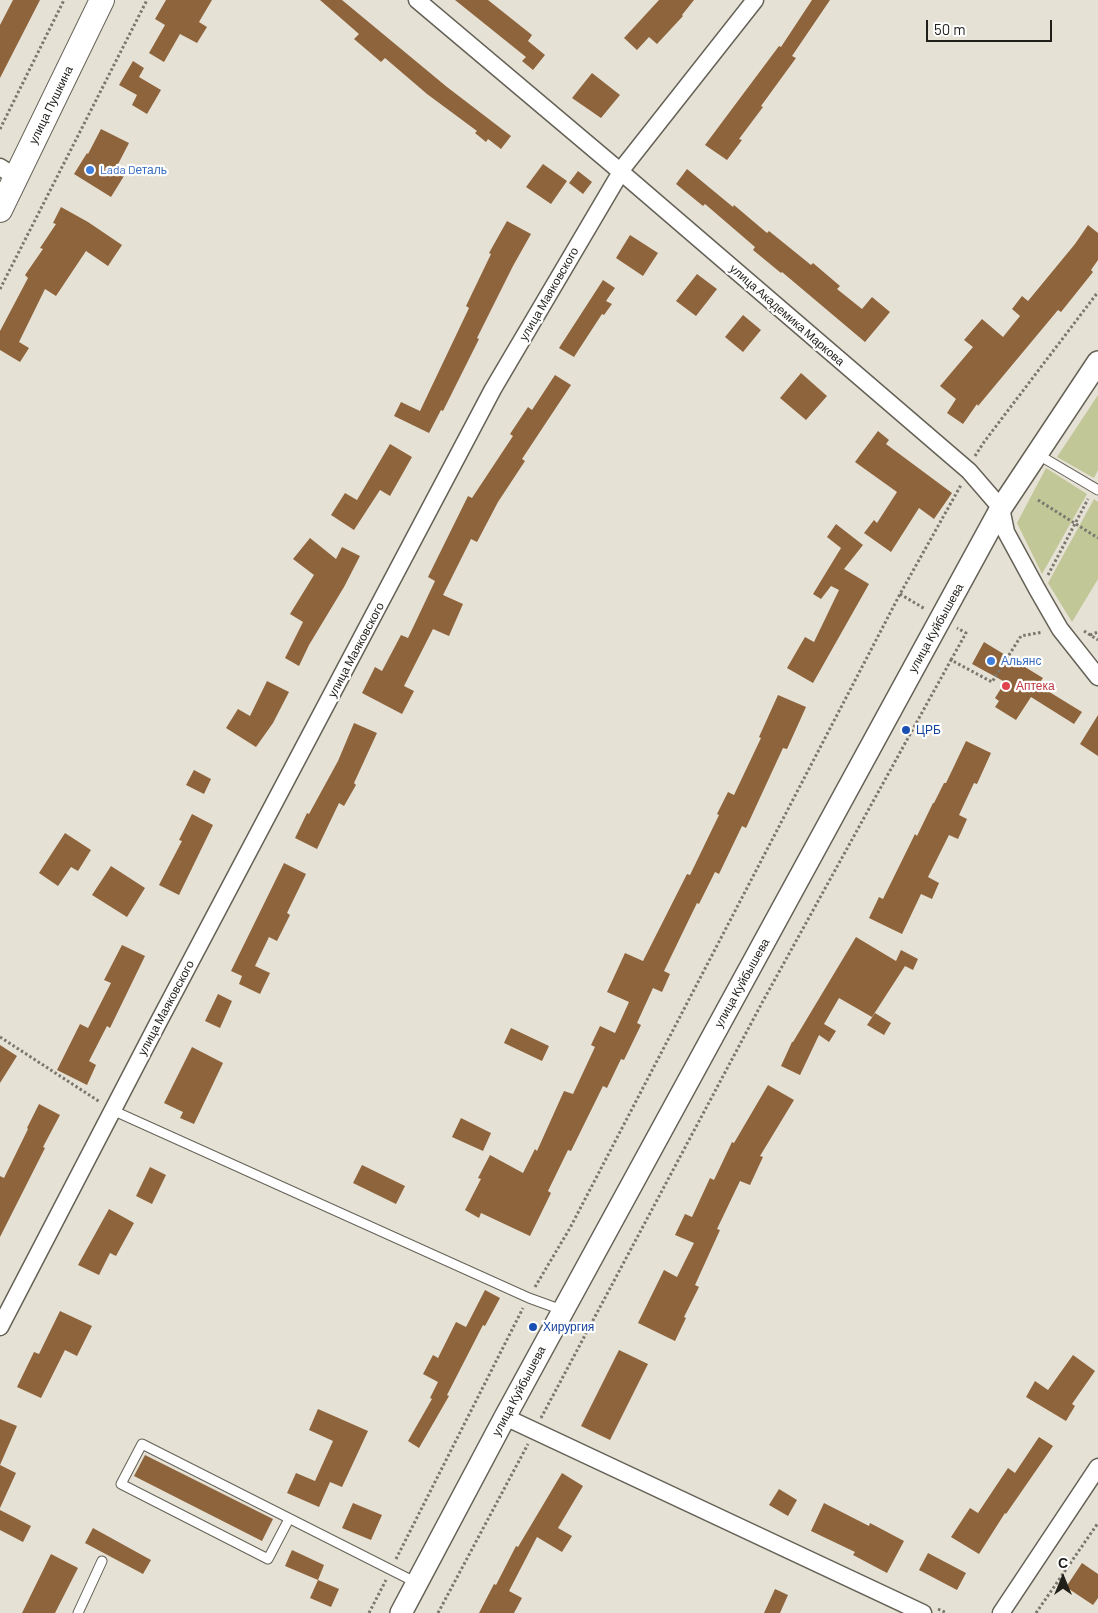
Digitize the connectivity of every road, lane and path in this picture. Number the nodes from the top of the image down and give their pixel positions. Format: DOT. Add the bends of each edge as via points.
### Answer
graph roads {
  1 [pos="64,0"];
  2 [pos="102,0"];
  3 [pos="147,0"];
  4 [pos="417,0"];
  5 [pos="754,0"];
  6 [pos="0,130"];
  7 [pos="8,172"];
  8 [pos="621,172"];
  9 [pos="0,210"];
  10 [pos="0,289"];
  11 [pos="1098,292"];
  12 [pos="1098,362"];
  13 [pos="1037,454"];
  14 [pos="968,471"];
  15 [pos="954,480"];
  16 [pos="962,486"];
  17 [pos="1096,489"];
  18 [pos="1038,500"];
  19 [pos="1001,508"];
  20 [pos="1075,523"];
  21 [pos="1098,538"];
  22 [pos="1036,589"];
  23 [pos="1060,629"];
  24 [pos="1098,632"];
  25 [pos="1090,635"];
  26 [pos="1098,677"];
  27 [pos="0,1037"];
  28 [pos="112,1110"];
  29 [pos="528,1298"];
  30 [pos="563,1310"];
  31 [pos="0,1327"];
  32 [pos="505,1416"];
  33 [pos="540,1421"];
  34 [pos="531,1438"];
  35 [pos="1098,1467"];
  36 [pos="289,1518"];
  37 [pos="1098,1523"];
  38 [pos="102,1561"];
  39 [pos="391,1570"];
  40 [pos="417,1583"];
  41 [pos="78,1613"];
  42 [pos="369,1613"];
  43 [pos="401,1613"];
  44 [pos="438,1613"];
  45 [pos="923,1613"];
  46 [pos="1002,1613"];
  47 [pos="1036,1613"];
  1 -- 6 [label="path"];
  2 -- 7 [label="main road, улица Пушкина"];
  3 -- 10 [label="path"];
  4 -- 8 [label="street, улица Академика Маркова"];
  5 -- 8 [label="street, улица Маяковского"];
  7 -- 9 [label="main road, улица Пушкина"];
  8 -- 14 [label="street, улица Академика Маркова"];
  8 -- 28 [label="street, улица Маяковского" via="493,389"];
  11 -- 14 [label="path" via="984,442"];
  12 -- 13 [label="street, улица Куйбышева"];
  13 -- 17 [label="lane"];
  13 -- 19 [label="street, улица Куйбышева"];
  14 -- 16 [label="path"];
  14 -- 19 [label="street, улица Академика Маркова"];
  15 -- 16 [label="path"];
  16 -- 29 [label="path" via="900,594 570,1228"];
  17 -- 20 [label="path"];
  18 -- 20 [label="path"];
  19 -- 22 [label="street, улица Академика Маркова" via="1006,532"];
  19 -- 30 [label="street, улица Куйбышева"];
  20 -- 21 [label="path"];
  20 -- 22 [label="path" via="1044,582"];
  22 -- 23 [label="street, улица Академика Маркова"];
  23 -- 26 [label="street, улица Академика Маркова"];
  23 -- 33 [label="path" via="1021,636 992,682 951,660 763,1001"];
  24 -- 25 [label="path"];
  27 -- 28 [label="path"];
  28 -- 29 [label="lane"];
  28 -- 31 [label="street, улица Маяковского"];
  29 -- 30 [label="lane"];
  29 -- 39 [label="path"];
  30 -- 32 [label="street, улица Куйбышева"];
  32 -- 40 [label="street, улица Куйбышева"];
  32 -- 45 [label="street"];
  34 -- 44 [label="path"];
  35 -- 46 [label="street"];
  36 -- 36 [label="lane" via="142,1444 121,1484 268,1559"];
  36 -- 39 [label="lane"];
  37 -- 47 [label="path"];
  38 -- 41 [label="lane"];
  39 -- 40 [label="lane"];
  39 -- 42 [label="path"];
  40 -- 43 [label="street, улица Куйбышева"];
}
